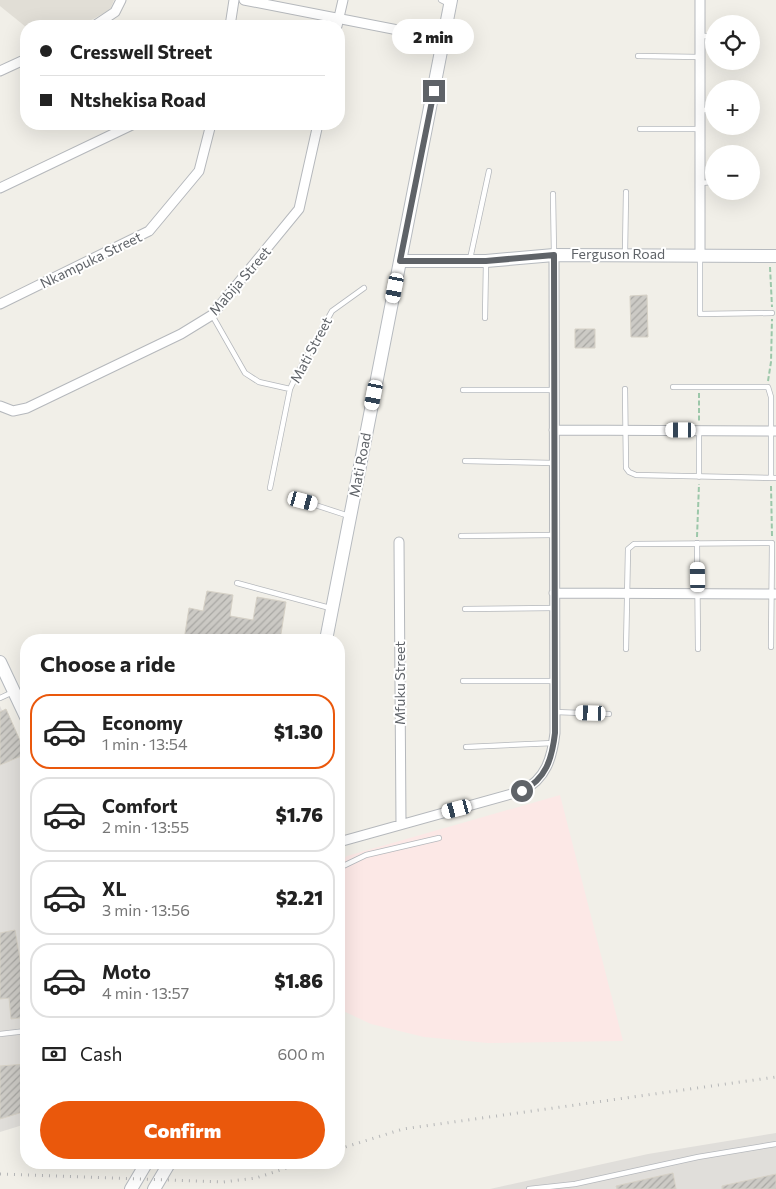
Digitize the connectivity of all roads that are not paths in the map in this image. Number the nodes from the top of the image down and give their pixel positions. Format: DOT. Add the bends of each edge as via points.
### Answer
graph roads {
  1 [pos="121,0"];
  2 [pos="234,0"];
  3 [pos="244,0"];
  4 [pos="343,0"];
  5 [pos="700,0"];
  6 [pos="448,1"];
  7 [pos="103,20"];
  8 [pos="231,20"];
  9 [pos="326,20"];
  10 [pos="339,20"];
  11 [pos="345,24"];
  12 [pos="700,36"];
  13 [pos="705,36"];
  14 [pos="444,39"];
  15 [pos="638,56"];
  16 [pos="700,57"];
  17 [pos="20,62"];
  18 [pos="0,71"];
  19 [pos="699,110"];
  20 [pos="705,110"];
  21 [pos="640,129"];
  22 [pos="699,129"];
  23 [pos="121,130"];
  24 [pos="209,130"];
  25 [pos="317,130"];
  26 [pos="489,171"];
  27 [pos="699,183"];
  28 [pos="705,183"];
  29 [pos="0,188"];
  30 [pos="626,192"];
  31 [pos="553,194"];
  32 [pos="626,254"];
  33 [pos="700,254"];
  34 [pos="554,255"];
  35 [pos="773,256"];
  36 [pos="470,260"];
  37 [pos="400,261"];
  38 [pos="486,261"];
  39 [pos="364,288"];
  40 [pos="0,304"];
  41 [pos="772,313"];
  42 [pos="212,315"];
  43 [pos="484,318"];
  44 [pos="673,387"];
  45 [pos="290,389"];
  46 [pos="625,389"];
  47 [pos="463,390"];
  48 [pos="554,390"];
  49 [pos="4,408"];
  50 [pos="554,430"];
  51 [pos="699,430"];
  52 [pos="626,431"];
  53 [pos="774,431"];
  54 [pos="465,461"];
  55 [pos="554,463"];
  56 [pos="699,477"];
  57 [pos="773,478"];
  58 [pos="270,488"];
  59 [pos="303,501"];
  60 [pos="350,516"];
  61 [pos="554,535"];
  62 [pos="461,536"];
  63 [pos="399,542"];
  64 [pos="697,543"];
  65 [pos="237,583"];
  66 [pos="554,593"];
  67 [pos="626,594"];
  68 [pos="698,594"];
  69 [pos="774,594"];
  70 [pos="554,608"];
  71 [pos="332,609"];
  72 [pos="465,609"];
  73 [pos="327,634"];
  74 [pos="771,647"];
  75 [pos="626,649"];
  76 [pos="698,649"];
  77 [pos="0,662"];
  78 [pos="463,681"];
  79 [pos="554,681"];
  80 [pos="14,691"];
  81 [pos="0,698"];
  82 [pos="20,704"];
  83 [pos="555,712"];
  84 [pos="609,714"];
  85 [pos="554,743"];
  86 [pos="466,747"];
  87 [pos="401,824"];
  88 [pos="439,838"];
  89 [pos="345,840"];
  90 [pos="345,865"];
  91 [pos="20,1032"];
  92 [pos="0,1034"];
  93 [pos="776,1144"];
  94 [pos="143,1169"];
  95 [pos="166,1169"];
  96 [pos="131,1189"];
  97 [pos="154,1189"];
  98 [pos="529,1189"];
  1 -- 7 [label="street" via="115,12"];
  2 -- 8 [label="street"];
  3 -- 9 [label="street"];
  4 -- 10 [label="street"];
  5 -- 12 [label="street"];
  6 -- 14 [label="street, Mati Road"];
  11 -- 14 [label="street"];
  12 -- 13 [label="lane"];
  12 -- 16 [label="street"];
  14 -- 37 [label="street, Mati Road"];
  15 -- 16 [label="lane"];
  16 -- 19 [label="street"];
  17 -- 18 [label="street"];
  19 -- 20 [label="lane"];
  19 -- 22 [label="street"];
  21 -- 22 [label="lane"];
  22 -- 27 [label="street"];
  23 -- 29 [label="street"];
  24 -- 40 [label="street, Nkampuka Street" via="199,171 148,231"];
  25 -- 42 [label="street, Mabija Street" via="299,209"];
  26 -- 36 [label="lane"];
  27 -- 28 [label="lane"];
  27 -- 33 [label="street"];
  30 -- 32 [label="lane"];
  31 -- 34 [label="lane"];
  32 -- 33 [label="street, Ferguson Road"];
  32 -- 34 [label="street, Ferguson Road"];
  33 -- 35 [label="street, Ferguson Road"];
  33 -- 41 [label="lane" via="700,314"];
  34 -- 38 [label="street, Ferguson Road"];
  34 -- 48 [label="street"];
  36 -- 37 [label="street, Ferguson Road"];
  36 -- 38 [label="street, Ferguson Road"];
  37 -- 60 [label="street, Mati Road"];
  38 -- 43 [label="lane"];
  39 -- 45 [label="lane, Mati Street" via="330,313"];
  42 -- 45 [label="lane" via="245,373 259,382"];
  42 -- 49 [label="street, Mabija Street" via="181,334 27,408"];
  44 -- 53 [label="lane" via="768,386"];
  45 -- 58 [label="lane, Mati Street"];
  46 -- 52 [label="lane"];
  47 -- 48 [label="lane"];
  48 -- 50 [label="street"];
  50 -- 52 [label="street"];
  50 -- 55 [label="street"];
  51 -- 52 [label="street"];
  51 -- 53 [label="street"];
  51 -- 56 [label="lane"];
  52 -- 56 [label="lane" via="626,468 629,472"];
  53 -- 57 [label="lane"];
  54 -- 55 [label="lane"];
  55 -- 61 [label="street"];
  56 -- 57 [label="lane"];
  59 -- 60 [label="lane"];
  60 -- 71 [label="street, Mati Road"];
  61 -- 62 [label="lane"];
  61 -- 66 [label="street"];
  63 -- 87 [label="street, Mfuku Street"];
  64 -- 67 [label="lane" via="630,546"];
  64 -- 68 [label="lane"];
  64 -- 69 [label="lane" via="772,543"];
  65 -- 71 [label="lane"];
  66 -- 67 [label="street"];
  66 -- 70 [label="street"];
  67 -- 68 [label="street"];
  67 -- 75 [label="lane"];
  68 -- 69 [label="street"];
  68 -- 76 [label="lane"];
  69 -- 74 [label="lane"];
  70 -- 72 [label="lane"];
  70 -- 79 [label="street"];
  71 -- 73 [label="street, Mati Road"];
  77 -- 80 [label="street"];
  78 -- 79 [label="lane"];
  79 -- 83 [label="street"];
  80 -- 81 [label="lane"];
  80 -- 82 [label="street"];
  83 -- 84 [label="lane"];
  83 -- 85 [label="street"];
  85 -- 86 [label="lane"];
  85 -- 87 [label="street" via="547,767 534,784 522,791"];
  87 -- 89 [label="street"];
  88 -- 90 [label="lane" via="366,855"];
  91 -- 92 [label="lane"];
  93 -- 98 [label="lane" via="698,1157 576,1184"];
  94 -- 96 [label="street"];
  95 -- 97 [label="street"];
}
